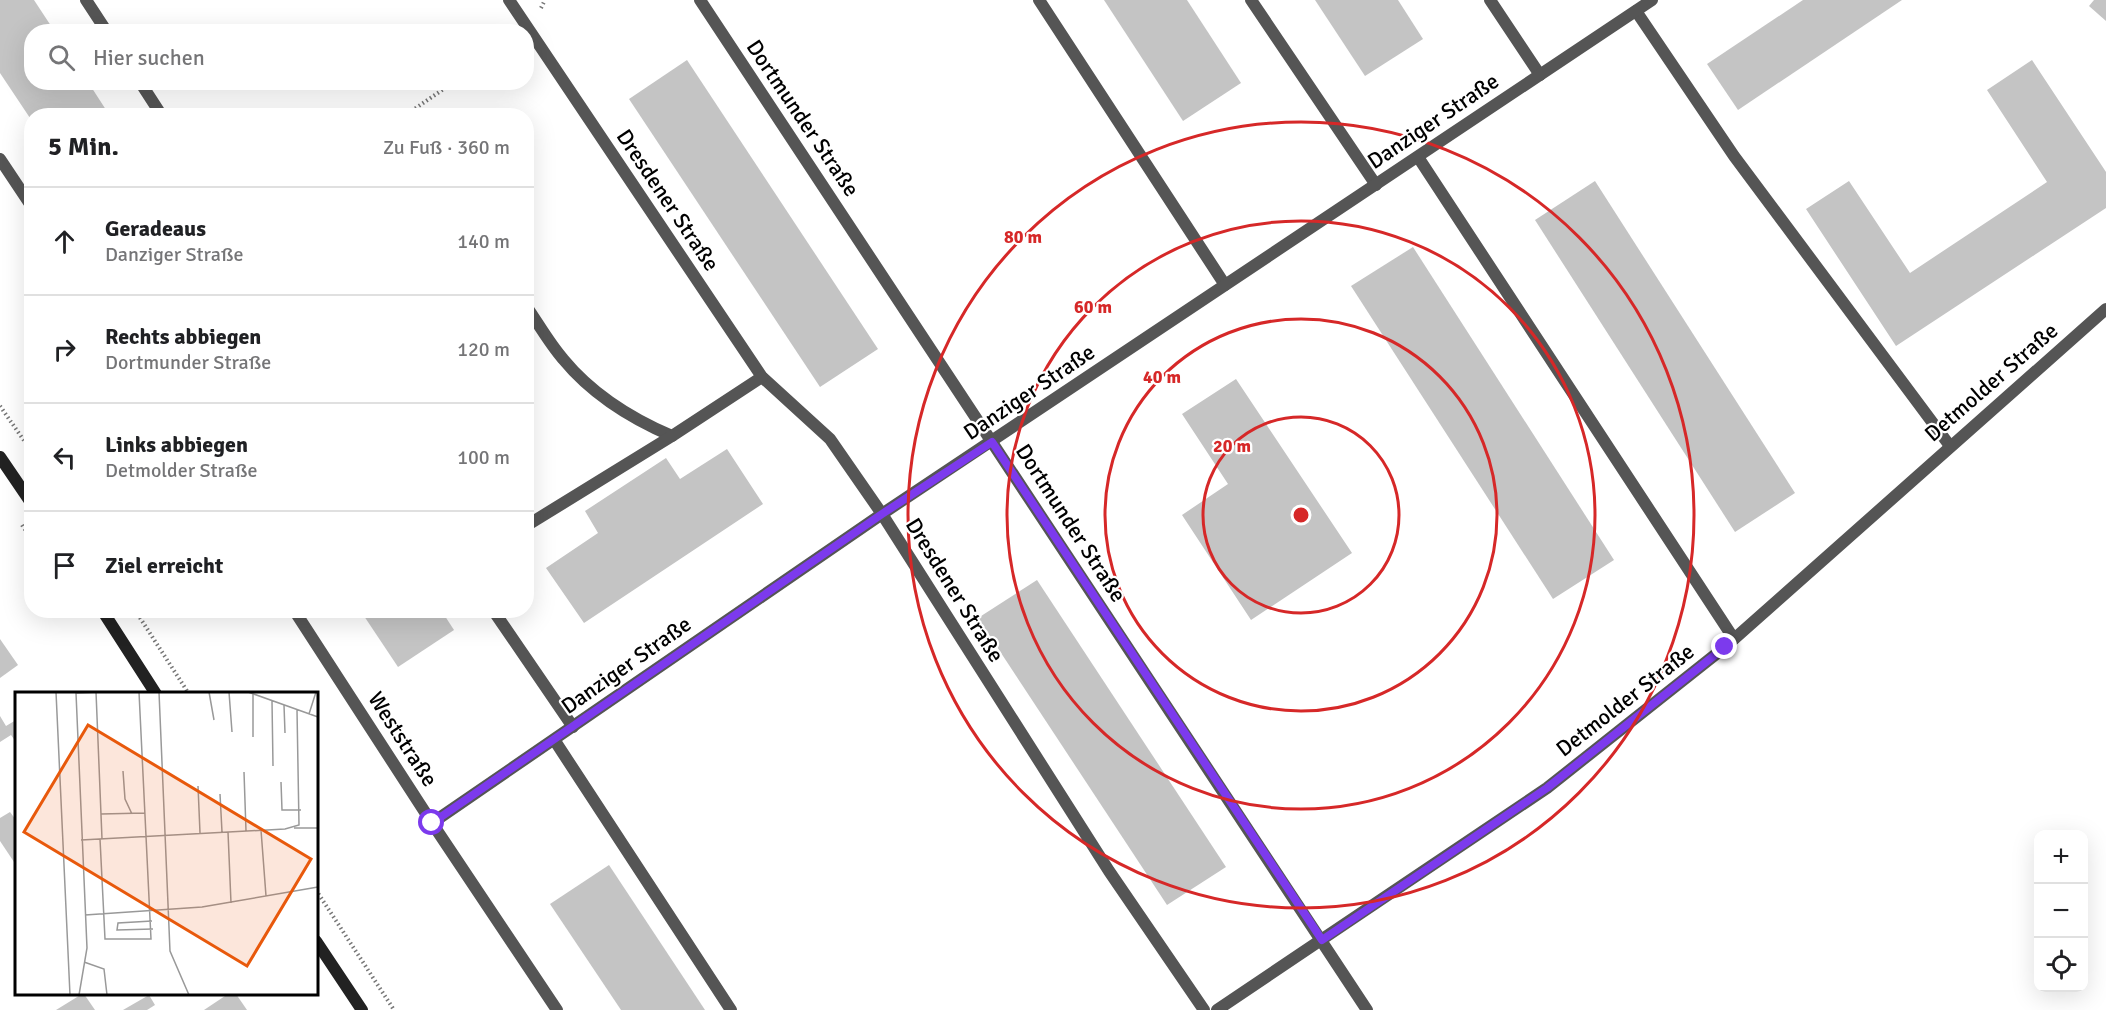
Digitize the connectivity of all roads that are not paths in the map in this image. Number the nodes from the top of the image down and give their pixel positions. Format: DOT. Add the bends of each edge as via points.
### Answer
graph roads {
  1 [pos="86,0"];
  2 [pos="509,0"];
  3 [pos="700,0"];
  4 [pos="1039,0"];
  5 [pos="1251,0"];
  6 [pos="1490,0"];
  7 [pos="1652,0"];
  8 [pos="1636,11"];
  9 [pos="102,24"];
  10 [pos="525,24"];
  11 [pos="534,37"];
  12 [pos="1540,75"];
  13 [pos="145,90"];
  14 [pos="157,108"];
  15 [pos="1418,157"];
  16 [pos="0,159"];
  17 [pos="1376,185"];
  18 [pos="24,195"];
  19 [pos="1225,285"];
  20 [pos="2106,309"];
  21 [pos="534,318"];
  22 [pos="762,377"];
  23 [pos="672,436"];
  24 [pos="992,442"];
  25 [pos="1950,446"];
  26 [pos="0,457"];
  27 [pos="24,492"];
  28 [pos="882,514"];
  29 [pos="534,521"];
  30 [pos="107,618"];
  31 [pos="299,618"];
  32 [pos="498,618"];
  33 [pos="1734,639"];
  34 [pos="155,692"];
  35 [pos="573,727"];
  36 [pos="555,741"];
  37 [pos="432,823"];
  38 [pos="1322,940"];
  39 [pos="318,944"];
  40 [pos="362,1010"];
  41 [pos="557,1010"];
  42 [pos="731,1010"];
  43 [pos="1204,1010"];
  44 [pos="1217,1010"];
  45 [pos="1367,1010"];
  1 -- 9 [label="lane"];
  2 -- 10 [label="lane, Dresdener Straße"];
  3 -- 24 [label="lane, Dortmunder Straße"];
  4 -- 19 [label="lane"];
  5 -- 17 [label="lane"];
  6 -- 12 [label="lane"];
  7 -- 8 [label="lane, Danziger Straße"];
  8 -- 12 [label="lane, Danziger Straße"];
  8 -- 25 [label="lane" via="1734,156"];
  11 -- 22 [label="lane, Dresdener Straße"];
  12 -- 15 [label="lane, Danziger Straße"];
  13 -- 14 [label="lane"];
  15 -- 17 [label="lane, Danziger Straße"];
  15 -- 33 [label="lane"];
  16 -- 18 [label="lane"];
  17 -- 19 [label="lane, Danziger Straße"];
  19 -- 24 [label="lane, Danziger Straße"];
  20 -- 25 [label="lane, Detmolder Straße"];
  21 -- 23 [label="lane" via="562,358 588,385 653,428"];
  22 -- 23 [label="lane"];
  22 -- 28 [label="lane, Dresdener Straße" via="830,439"];
  23 -- 29 [label="lane"];
  24 -- 28 [label="lane, Danziger Straße"];
  24 -- 38 [label="lane, Dortmunder Straße"];
  25 -- 33 [label="lane, Detmolder Straße"];
  26 -- 27 [label="main road"];
  28 -- 35 [label="lane, Danziger Straße"];
  28 -- 43 [label="lane, Dresdener Straße" via="1109,872"];
  30 -- 34 [label="main road"];
  31 -- 37 [label="lane, Weststraße"];
  32 -- 35 [label="lane"];
  33 -- 38 [label="lane, Detmolder Straße" via="1547,788"];
  35 -- 36 [label="lane, Danziger Straße"];
  36 -- 37 [label="lane, Danziger Straße"];
  36 -- 42 [label="lane"];
  37 -- 41 [label="lane, Weststraße"];
  38 -- 44 [label="lane, Detmolder Straße"];
  38 -- 45 [label="lane, Dortmunder Straße"];
  39 -- 40 [label="main road"];
}
